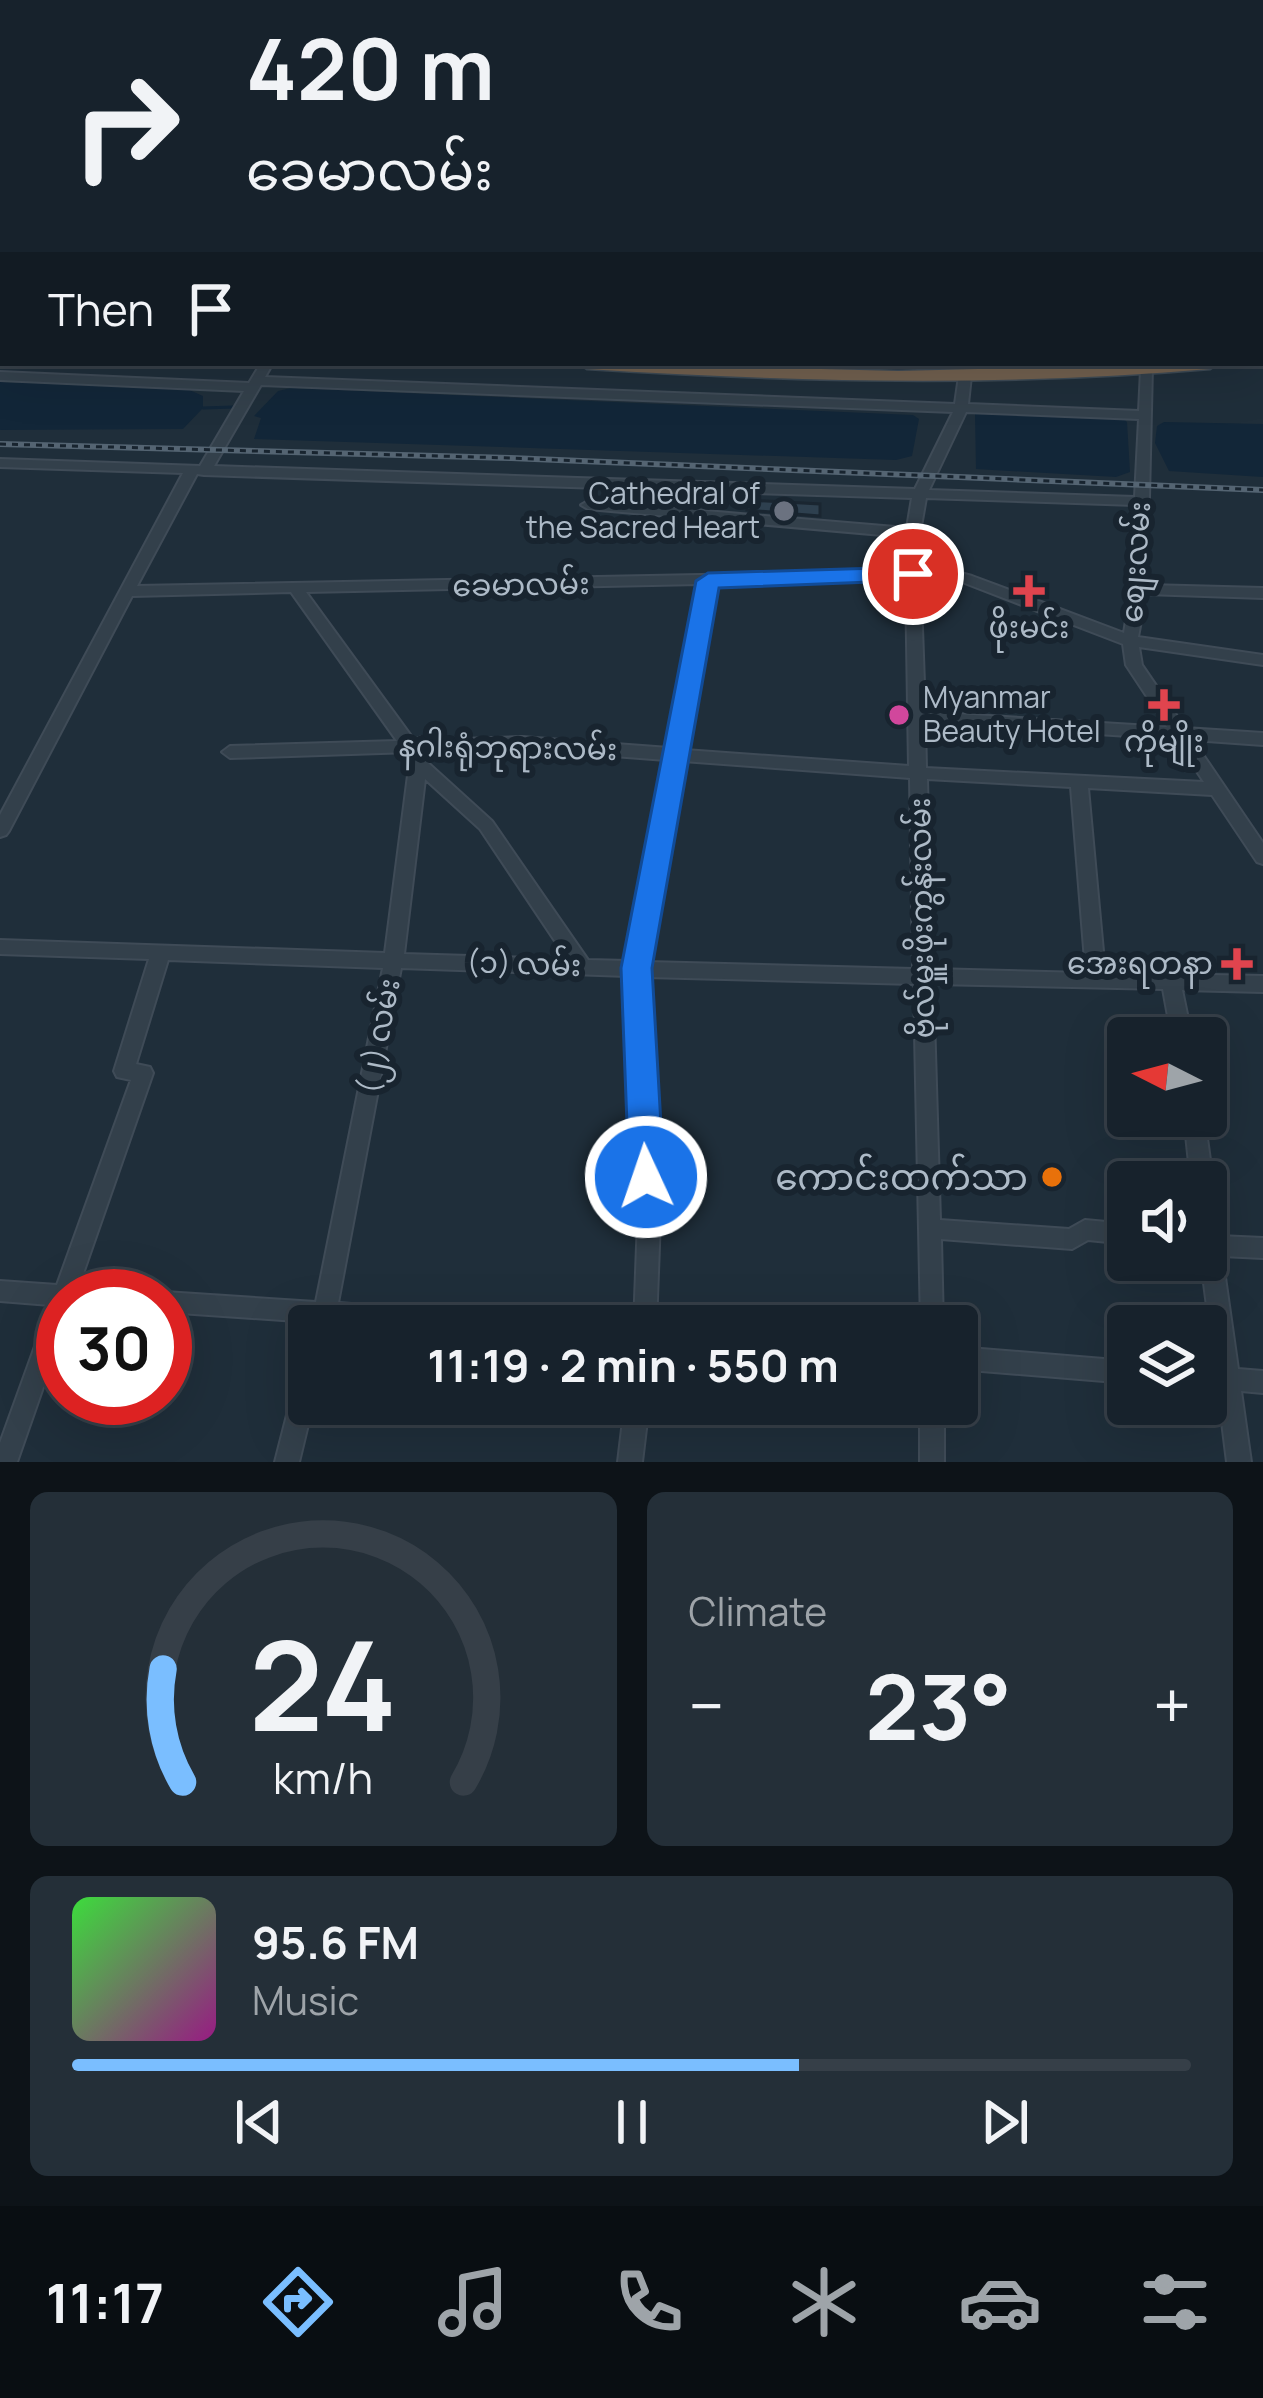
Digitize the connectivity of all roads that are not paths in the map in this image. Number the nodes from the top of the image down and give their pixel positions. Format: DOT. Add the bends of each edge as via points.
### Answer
graph roads {
  1 [pos="530,0"];
  2 [pos="540,0"];
  3 [pos="264,366"];
  4 [pos="639,366"];
  5 [pos="1145,367"];
  6 [pos="1124,368"];
  7 [pos="938,370"];
  8 [pos="0,376"];
  9 [pos="965,376"];
  10 [pos="255,384"];
  11 [pos="961,408"];
  12 [pos="1144,415"];
  13 [pos="0,463"];
  14 [pos="197,471"];
  15 [pos="920,494"];
  16 [pos="1141,501"];
  17 [pos="588,505"];
  18 [pos="913,533"];
  19 [pos="913,570"];
  20 [pos="708,581"];
  21 [pos="296,589"];
  22 [pos="1139,589"];
  23 [pos="128,591"];
  24 [pos="1263,593"];
  25 [pos="1130,641"];
  26 [pos="1263,660"];
  27 [pos="917,717"];
  28 [pos="1179,732"];
  29 [pos="1263,739"];
  30 [pos="416,750"];
  31 [pos="230,752"];
  32 [pos="675,753"];
  33 [pos="918,773"];
  34 [pos="1078,782"];
  35 [pos="1217,789"];
  36 [pos="0,831"];
  37 [pos="1263,857"];
  38 [pos="0,946"];
  39 [pos="161,952"];
  40 [pos="394,958"];
  41 [pos="582,966"];
  42 [pos="636,968"];
  43 [pos="923,975"];
  44 [pos="1096,981"];
  45 [pos="1263,983"];
  46 [pos="1171,984"];
  47 [pos="1178,1017"];
  48 [pos="929,1229"];
  49 [pos="1107,1232"];
  50 [pos="1227,1246"];
  51 [pos="1263,1248"];
  52 [pos="74,1269"];
  53 [pos="0,1291"];
  54 [pos="36,1294"];
  55 [pos="192,1305"];
  56 [pos="327,1305"];
  57 [pos="646,1305"];
  58 [pos="931,1305"];
  59 [pos="288,1316"];
  60 [pos="978,1360"];
  61 [pos="1107,1370"];
  62 [pos="36,1375"];
  63 [pos="1227,1380"];
  64 [pos="1263,1382"];
  65 [pos="1227,1417"];
  66 [pos="296,1425"];
  67 [pos="634,1425"];
  68 [pos="932,1425"];
  69 [pos="5,1462"];
  70 [pos="286,1462"];
  71 [pos="630,1462"];
  72 [pos="932,1462"];
  73 [pos="1239,1462"];
  1 -- 2 [label="street"];
  3 -- 10 [label="street"];
  4 -- 7 [label="highway" via="814,376"];
  5 -- 6 [label="highway"];
  5 -- 12 [label="street, စျေးလမ်း"];
  6 -- 9 [label="highway"];
  7 -- 9 [label="highway"];
  8 -- 10 [label="street"];
  9 -- 11 [label="street, ဗိုလ်မှူးဖိုးကွန်းလမ်း"];
  10 -- 11 [label="street"];
  10 -- 14 [label="street"];
  11 -- 12 [label="street"];
  11 -- 15 [label="street, ဗိုလ်မှူးဖိုးကွန်းလမ်း"];
  12 -- 16 [label="street, စျေးလမ်း"];
  13 -- 14 [label="street"];
  14 -- 15 [label="street"];
  14 -- 23 [label="street"];
  15 -- 16 [label="street"];
  15 -- 18 [label="street, ဗိုလ်မှူးဖိုးကွန်းလမ်း"];
  16 -- 22 [label="street, စျေးလမ်း"];
  17 -- 18 [label="street"];
  18 -- 19 [label="street, ဗိုလ်မှူးဖိုးကွန်းလမ်း"];
  19 -- 20 [label="street, ခေမာလမ်း"];
  19 -- 25 [label="street, ခေမာလမ်း" via="967,579"];
  19 -- 27 [label="street, ဗိုလ်မှူးဖိုးကွန်းလမ်း"];
  20 -- 21 [label="street, ခေမာလမ်း"];
  20 -- 32 [label="street"];
  21 -- 23 [label="street, ခေမာလမ်း"];
  21 -- 30 [label="street"];
  22 -- 24 [label="street"];
  22 -- 25 [label="street, စျေးလမ်း"];
  23 -- 36 [label="street"];
  25 -- 26 [label="street, ခေမာလမ်း"];
  25 -- 28 [label="street, စျေးလမ်း" via="1134,665"];
  27 -- 28 [label="street"];
  27 -- 33 [label="street, ဗိုလ်မှူးဖိုးကွန်းလမ်း"];
  28 -- 29 [label="street"];
  28 -- 35 [label="street, စျေးလမ်း"];
  30 -- 31 [label="street, နဂါးရုံဘုရားလမ်း"];
  30 -- 32 [label="street, နဂါးရုံဘုရားလမ်း" via="522,743"];
  30 -- 40 [label="street, (၂) လမ်း"];
  30 -- 41 [label="street" via="486,825"];
  32 -- 33 [label="street, နဂါးရုံဘုရားလမ်း"];
  32 -- 42 [label="street"];
  33 -- 34 [label="street, နဂါးရုံဘုရားလမ်း"];
  33 -- 43 [label="street, ဗိုလ်မှူးဖိုးကွန်းလမ်း"];
  34 -- 35 [label="street, နဂါးရုံဘုရားလမ်း"];
  34 -- 44 [label="street"];
  35 -- 37 [label="street, စျေးလမ်း"];
  38 -- 39 [label="street, (၁) လမ်း"];
  39 -- 40 [label="street, (၁) လမ်း"];
  39 -- 52 [label="street" via="124,1071 143,1072"];
  40 -- 41 [label="street, (၁) လမ်း"];
  40 -- 56 [label="street, (၂) လမ်း"];
  41 -- 42 [label="street, (၁) လမ်း"];
  42 -- 43 [label="street, (၁) လမ်း"];
  42 -- 57 [label="street"];
  43 -- 44 [label="street, (၁) လမ်း"];
  43 -- 48 [label="street, ဗိုလ်မှူးဖိုးကွန်းလမ်း"];
  44 -- 46 [label="street, (၁) လမ်း"];
  45 -- 46 [label="street, (၁) လမ်း"];
  46 -- 47 [label="street"];
  48 -- 49 [label="street" via="1072,1239 1085,1230"];
  48 -- 58 [label="street, ဗိုလ်မှူးဖိုးကွန်းလမ်း"];
  50 -- 51 [label="street"];
  53 -- 54 [label="street"];
  55 -- 59 [label="street"];
  60 -- 61 [label="street"];
  62 -- 69 [label="street"];
  63 -- 64 [label="street"];
  65 -- 73 [label="street"];
  66 -- 70 [label="street"];
  67 -- 71 [label="street"];
  68 -- 72 [label="street"];
}
